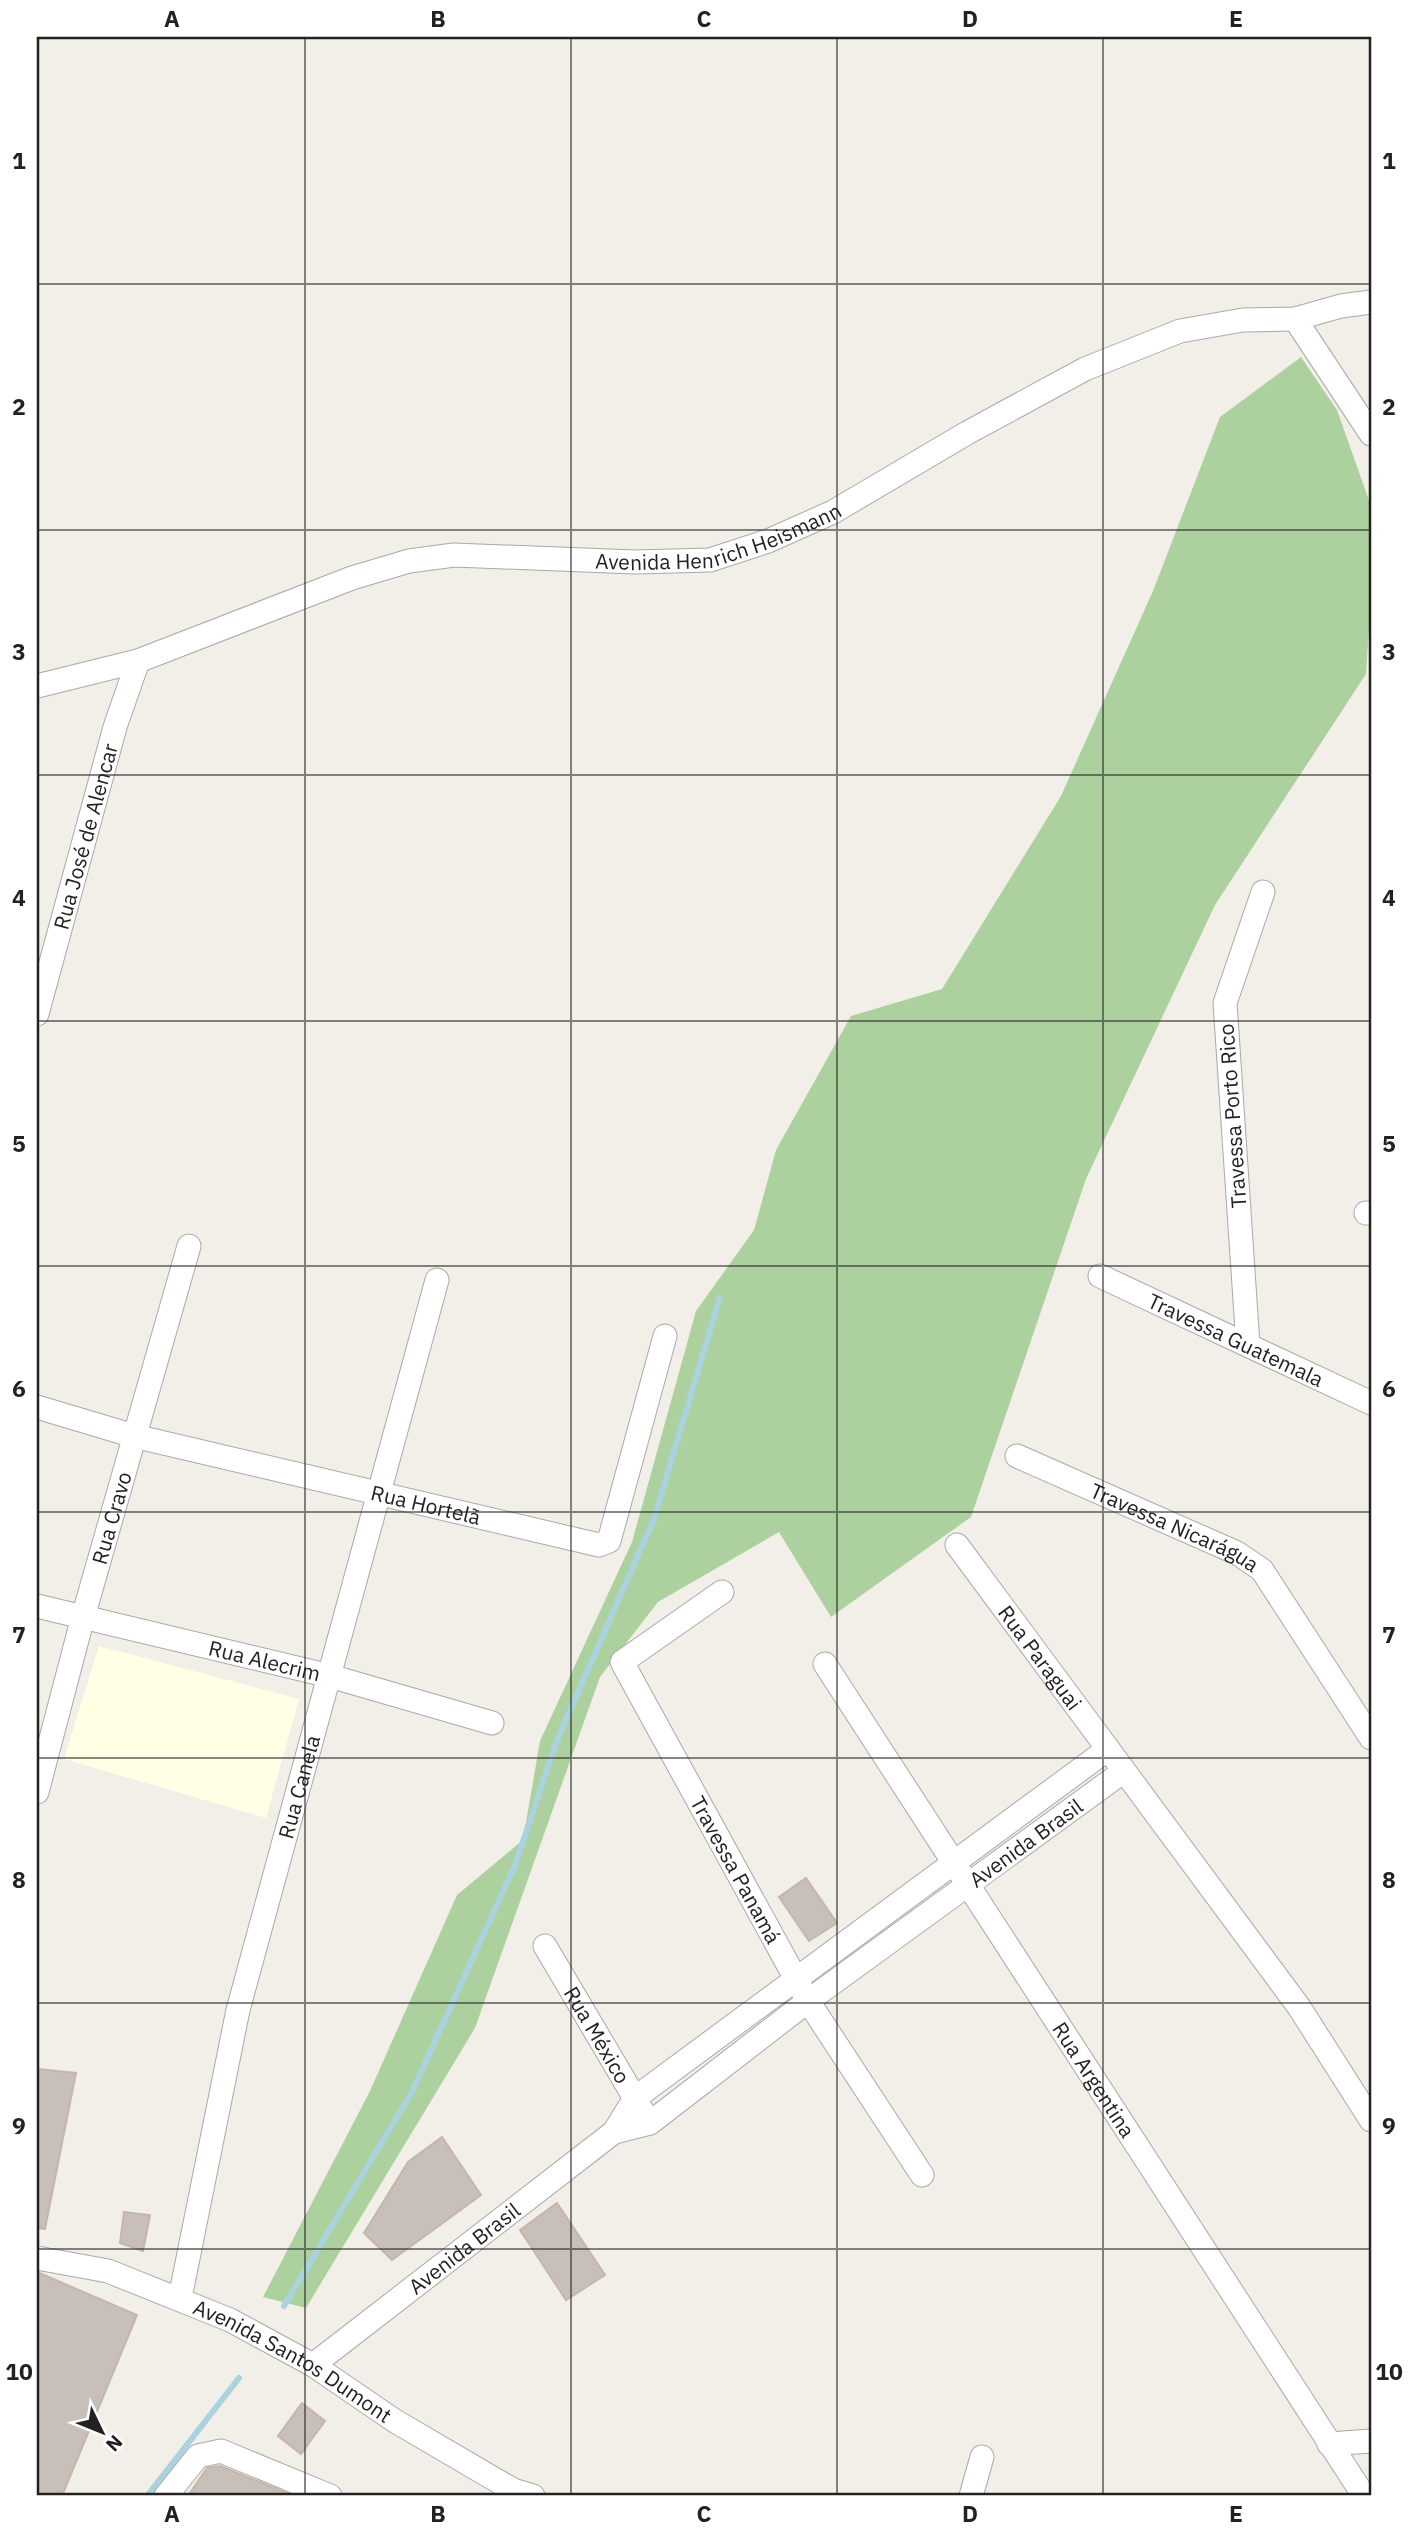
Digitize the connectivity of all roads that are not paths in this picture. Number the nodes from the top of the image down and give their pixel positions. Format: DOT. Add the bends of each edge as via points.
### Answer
graph roads {
  1 [pos="1371,302"];
  2 [pos="1295,319"];
  3 [pos="1371,434"];
  4 [pos="138,661"];
  5 [pos="37,686"];
  6 [pos="1263,892"];
  7 [pos="37,1014"];
  8 [pos="189,1246"];
  9 [pos="1100,1276"];
  10 [pos="437,1280"];
  11 [pos="665,1336"];
  12 [pos="1248,1345"];
  13 [pos="1371,1403"];
  14 [pos="37,1408"];
  15 [pos="134,1436"];
  16 [pos="1017,1456"];
  17 [pos="380,1494"];
  18 [pos="957,1545"];
  19 [pos="722,1592"];
  20 [pos="37,1606"];
  21 [pos="83,1616"];
  22 [pos="825,1664"];
  23 [pos="330,1676"];
  24 [pos="492,1723"];
  25 [pos="1371,1738"];
  26 [pos="1108,1749"];
  27 [pos="1124,1770"];
  28 [pos="37,1792"];
  29 [pos="954,1865"];
  30 [pos="968,1886"];
  31 [pos="545,1946"];
  32 [pos="802,1991"];
  33 [pos="732,2028"];
  34 [pos="748,2047"];
  35 [pos="1348,2080"];
  36 [pos="1371,2090"];
  37 [pos="635,2098"];
  38 [pos="1371,2119"];
  39 [pos="650,2123"];
  40 [pos="614,2132"];
  41 [pos="922,2175"];
  42 [pos="37,2258"];
  43 [pos="180,2298"];
  44 [pos="313,2365"];
  45 [pos="1371,2441"];
  46 [pos="1329,2444"];
  47 [pos="982,2457"];
  48 [pos="166,2496"];
  49 [pos="330,2496"];
  50 [pos="533,2496"];
  51 [pos="971,2496"];
  52 [pos="1364,2496"];
  1 -- 2 [label="street, Avenida Henrich Heismann"];
  2 -- 3 [label="street"];
  2 -- 4 [label="street, Avenida Henrich Heismann" via="1243,320 1180,331 1086,369 833,512 710,560 454,555 409,561 352,578"];
  4 -- 5 [label="street, Avenida Henrich Heismann"];
  4 -- 7 [label="street, Rua José de Alencar" via="114,727"];
  6 -- 12 [label="street, Travessa Porto Rico" via="1225,1003"];
  8 -- 15 [label="street, Rua Cravo"];
  9 -- 12 [label="street, Travessa Guatemala"];
  10 -- 17 [label="street, Rua Canela"];
  11 -- 17 [label="street, Rua Hortelã" via="609,1541 599,1545"];
  12 -- 13 [label="street, Travessa Guatemala"];
  14 -- 15 [label="street, Rua Hortelã"];
  15 -- 17 [label="street, Rua Hortelã"];
  15 -- 21 [label="street, Rua Cravo"];
  16 -- 25 [label="street, Travessa Nicarágua" via="1237,1553 1262,1570"];
  17 -- 23 [label="street, Rua Canela"];
  18 -- 26 [label="street, Rua Paraguai"];
  19 -- 32 [label="street, Travessa Panamá" via="622,1662"];
  20 -- 21 [label="street, Rua Alecrim"];
  21 -- 23 [label="street, Rua Alecrim"];
  21 -- 28 [label="street, Rua Cravo"];
  22 -- 29 [label="street, Rua Argentina"];
  23 -- 24 [label="street, Rua Alecrim"];
  23 -- 43 [label="street, Rua Canela" via="238,2010"];
  26 -- 27 [label="street, Rua Paraguai"];
  26 -- 29 [label="street, Avenida Brasil"];
  27 -- 30 [label="street, Avenida Brasil"];
  27 -- 35 [label="street"];
  29 -- 30 [label="street, Rua Argentina"];
  29 -- 32 [label="street, Avenida Brasil"];
  30 -- 32 [label="street, Avenida Brasil"];
  30 -- 46 [label="street, Rua Argentina"];
  31 -- 37 [label="street, Rua México"];
  32 -- 33 [label="street, Avenida Brasil"];
  32 -- 34 [label="street, Avenida Brasil"];
  32 -- 41 [label="street, Travessa Panamá"];
  33 -- 34 [label="street"];
  33 -- 37 [label="street, Avenida Brasil"];
  34 -- 39 [label="street, Avenida Brasil"];
  35 -- 36 [label="street"];
  35 -- 38 [label="street"];
  37 -- 39 [label="street, Rua México"];
  37 -- 40 [label="street, Avenida Brasil"];
  39 -- 40 [label="street, Avenida Brasil"];
  40 -- 44 [label="street, Avenida Brasil"];
  42 -- 43 [label="street, Avenida Santos Dumont" via="108,2271"];
  43 -- 44 [label="street, Avenida Santos Dumont"];
  44 -- 50 [label="street, Avenida Santos Dumont" via="395,2421 513,2490"];
  45 -- 46 [label="street"];
  46 -- 52 [label="street, Rua Argentina"];
  47 -- 51 [label="street"];
  48 -- 49 [label="street" via="198,2456 221,2451"];
}
